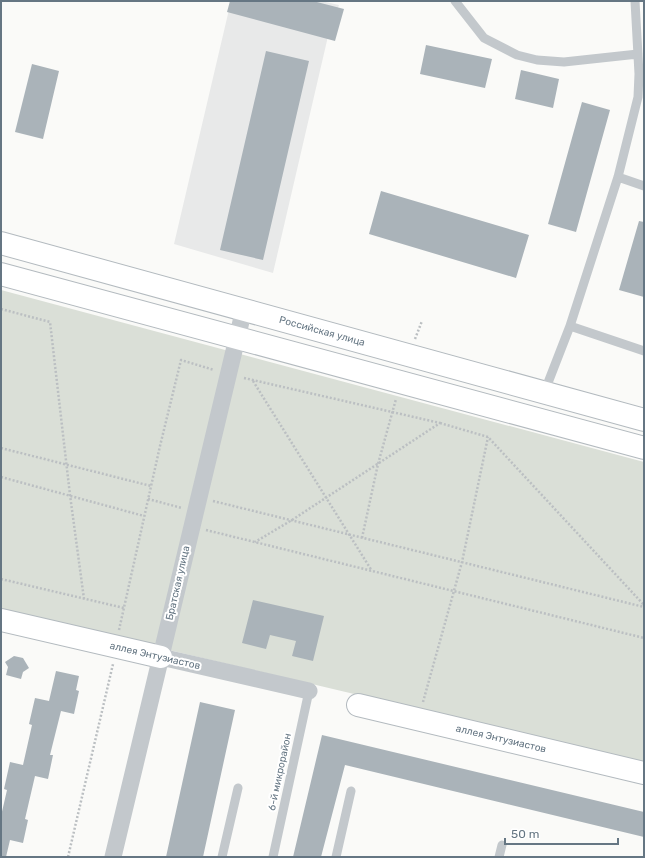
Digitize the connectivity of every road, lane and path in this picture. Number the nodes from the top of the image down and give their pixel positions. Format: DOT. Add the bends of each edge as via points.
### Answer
graph roads {
  1 [pos="455,1"];
  2 [pos="635,1"];
  3 [pos="638,54"];
  4 [pos="618,177"];
  5 [pos="644,186"];
  6 [pos="1,242"];
  7 [pos="1,274"];
  8 [pos="1,309"];
  9 [pos="244,309"];
  10 [pos="422,321"];
  11 [pos="570,326"];
  12 [pos="237,338"];
  13 [pos="644,351"];
  14 [pos="410,355"];
  15 [pos="228,375"];
  16 [pos="253,380"];
  17 [pos="401,382"];
  18 [pos="544,393"];
  19 [pos="392,412"];
  20 [pos="644,420"];
  21 [pos="440,423"];
  22 [pos="488,437"];
  23 [pos="1,448"];
  24 [pos="644,448"];
  25 [pos="378,464"];
  26 [pos="67,465"];
  27 [pos="1,477"];
  28 [pos="151,486"];
  29 [pos="70,495"];
  30 [pos="325,498"];
  31 [pos="148,499"];
  32 [pos="196,511"];
  33 [pos="144,516"];
  34 [pos="292,520"];
  35 [pos="204,529"];
  36 [pos="350,535"];
  37 [pos="362,538"];
  38 [pos="255,542"];
  39 [pos="462,562"];
  40 [pos="372,571"];
  41 [pos="1,579"];
  42 [pos="453,591"];
  43 [pos="84,599"];
  44 [pos="644,606"];
  45 [pos="124,608"];
  46 [pos="1,620"];
  47 [pos="644,638"];
  48 [pos="116,647"];
  49 [pos="160,657"];
  50 [pos="309,691"];
  51 [pos="358,705"];
  52 [pos="418,719"];
  53 [pos="644,773"];
  54 [pos="238,788"];
  55 [pos="351,791"];
  56 [pos="502,845"];
  57 [pos="68,857"];
  58 [pos="112,857"];
  59 [pos="222,857"];
  60 [pos="273,857"];
  61 [pos="336,857"];
  62 [pos="499,857"];
  1 -- 3 [label="lane" via="484,38 517,55 564,62"];
  2 -- 3 [label="lane"];
  3 -- 4 [label="lane" via="638,97"];
  4 -- 5 [label="lane"];
  4 -- 11 [label="lane"];
  6 -- 9 [label="main road, Российская улица"];
  7 -- 12 [label="main road"];
  8 -- 26 [label="path" via="50,322"];
  9 -- 12 [label="street, Братская улица"];
  9 -- 14 [label="main road, Российская улица"];
  10 -- 14 [label="path"];
  11 -- 13 [label="lane"];
  11 -- 18 [label="lane"];
  12 -- 15 [label="street, Братская улица"];
  12 -- 17 [label="main road"];
  14 -- 18 [label="main road, Российская улица"];
  15 -- 16 [label="path"];
  15 -- 28 [label="path" via="181,360"];
  15 -- 32 [label="street, Братская улица"];
  16 -- 19 [label="path"];
  16 -- 30 [label="path"];
  17 -- 19 [label="path"];
  17 -- 24 [label="main road"];
  18 -- 20 [label="main road, Российская улица"];
  19 -- 21 [label="path"];
  19 -- 25 [label="path"];
  21 -- 22 [label="path"];
  21 -- 25 [label="path"];
  22 -- 39 [label="path"];
  22 -- 44 [label="path"];
  23 -- 26 [label="path"];
  25 -- 30 [label="path"];
  25 -- 37 [label="path"];
  26 -- 28 [label="path"];
  26 -- 29 [label="path"];
  27 -- 29 [label="path"];
  28 -- 31 [label="path"];
  29 -- 33 [label="path"];
  29 -- 43 [label="path"];
  30 -- 34 [label="path"];
  30 -- 36 [label="path"];
  31 -- 32 [label="path"];
  31 -- 33 [label="path"];
  32 -- 34 [label="path" via="208,514 211,500"];
  32 -- 49 [label="street, Братская улица"];
  33 -- 45 [label="path"];
  34 -- 36 [label="path"];
  34 -- 38 [label="path"];
  35 -- 38 [label="path"];
  36 -- 37 [label="path"];
  36 -- 40 [label="path"];
  37 -- 39 [label="path"];
  38 -- 40 [label="path"];
  39 -- 42 [label="path"];
  39 -- 44 [label="path"];
  40 -- 42 [label="path"];
  41 -- 43 [label="path"];
  42 -- 47 [label="path"];
  42 -- 52 [label="path"];
  43 -- 45 [label="path"];
  45 -- 48 [label="path"];
  46 -- 48 [label="main road, аллея Энтузиастов"];
  48 -- 49 [label="main road, аллея Энтузиастов"];
  48 -- 57 [label="path"];
  49 -- 50 [label="street, аллея Энтузиастов"];
  49 -- 58 [label="street, Братская улица"];
  50 -- 60 [label="lane, 6-й микрорайон"];
  51 -- 52 [label="main road, аллея Энтузиастов"];
  52 -- 53 [label="main road, аллея Энтузиастов"];
  54 -- 59 [label="lane"];
  55 -- 61 [label="lane"];
  56 -- 62 [label="lane"];
}
